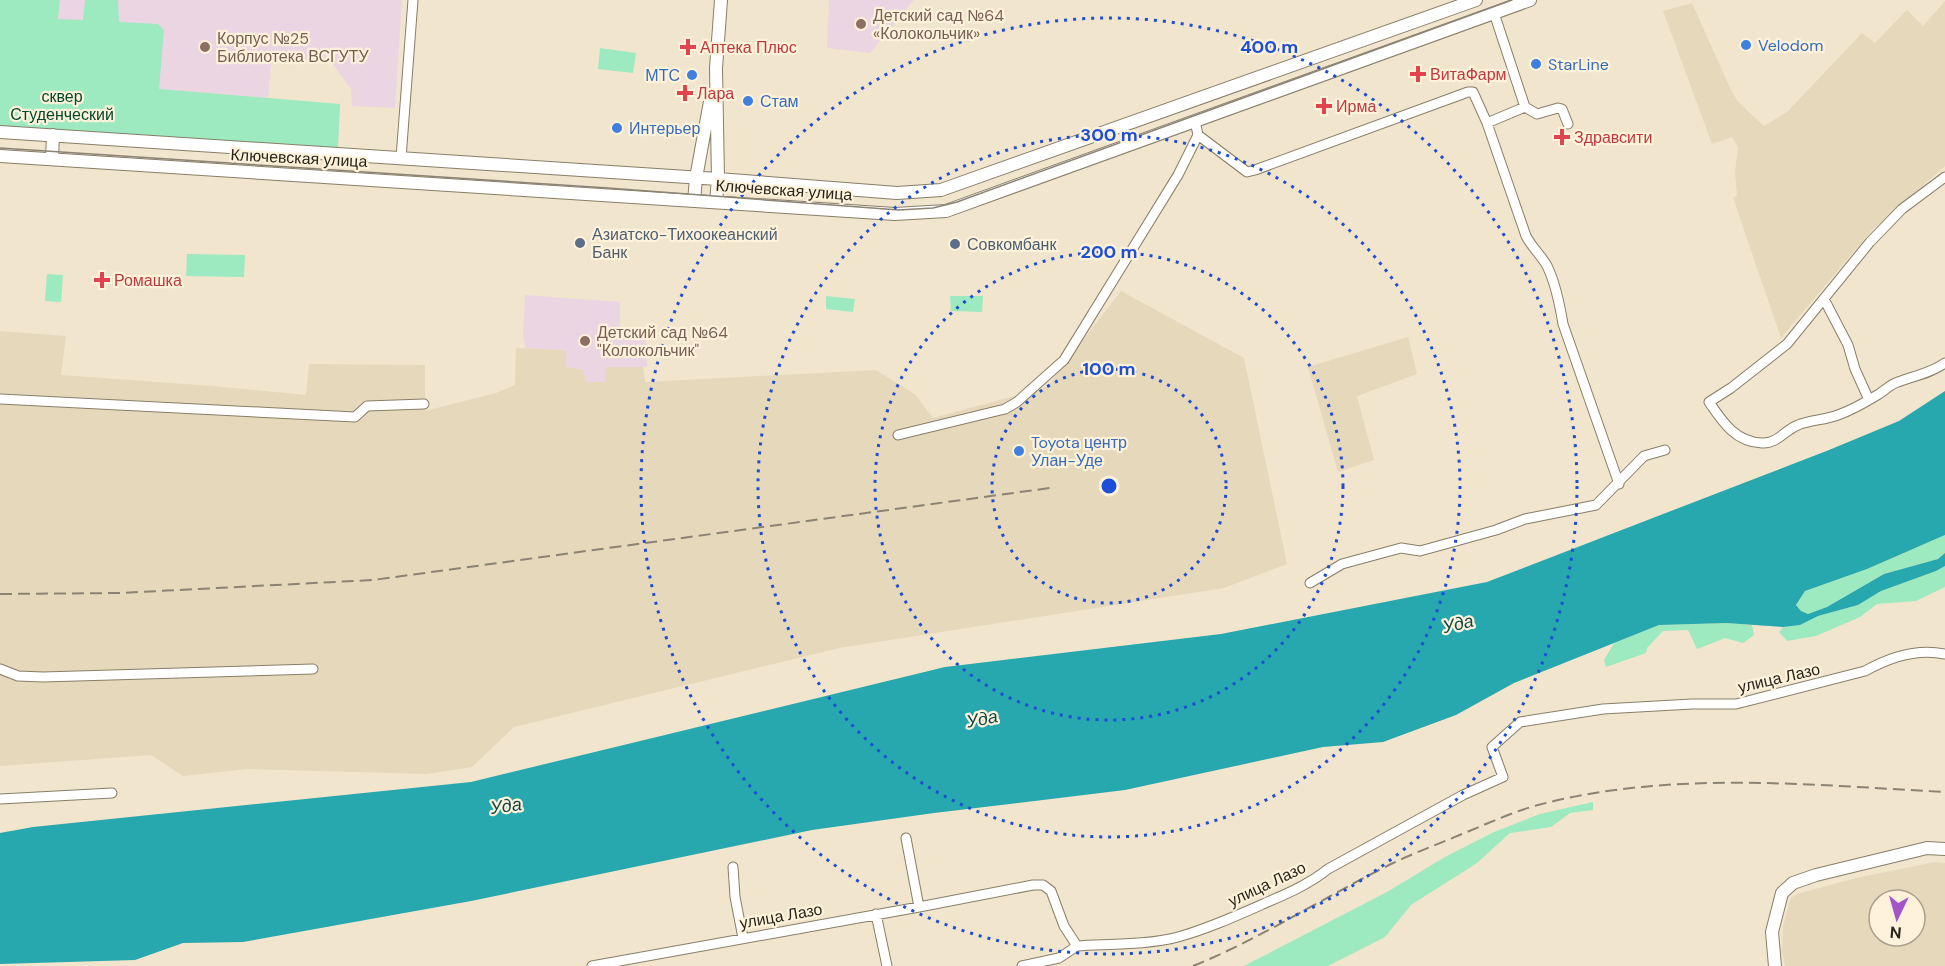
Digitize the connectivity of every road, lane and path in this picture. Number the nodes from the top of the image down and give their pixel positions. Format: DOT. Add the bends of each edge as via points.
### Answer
graph roads {
  1 [pos="413,0"];
  2 [pos="721,0"];
  3 [pos="1476,0"];
  4 [pos="1530,0"];
  5 [pos="1494,13"];
  6 [pos="716,68"];
  7 [pos="1525,107"];
  8 [pos="1195,121"];
  9 [pos="1487,123"];
  10 [pos="1568,124"];
  11 [pos="0,132"];
  12 [pos="53,135"];
  13 [pos="1198,135"];
  14 [pos="0,156"];
  15 [pos="401,158"];
  16 [pos="52,159"];
  17 [pos="696,178"];
  18 [pos="718,179"];
  19 [pos="1942,179"];
  20 [pos="1945,190"];
  21 [pos="694,201"];
  22 [pos="717,202"];
  23 [pos="1824,299"];
  24 [pos="1945,363"];
  25 [pos="0,399"];
  26 [pos="1869,400"];
  27 [pos="424,404"];
  28 [pos="898,435"];
  29 [pos="1665,450"];
  30 [pos="1619,484"];
  31 [pos="1310,583"];
  32 [pos="1945,654"];
  33 [pos="0,669"];
  34 [pos="313,669"];
  35 [pos="112,792"];
  36 [pos="0,799"];
  37 [pos="906,838"];
  38 [pos="1945,849"];
  39 [pos="733,867"];
  40 [pos="920,907"];
  41 [pos="876,914"];
  42 [pos="744,938"];
  43 [pos="1077,946"];
  44 [pos="592,966"];
  45 [pos="887,966"];
  46 [pos="1022,966"];
  47 [pos="1775,966"];
  1 -- 15 [label="street"];
  2 -- 6 [label="main road"];
  3 -- 18 [label="main road, Ключевская улица" via="941,190 897,193"];
  4 -- 5 [label="main road, Ключевская улица"];
  5 -- 7 [label="street"];
  5 -- 8 [label="main road, Ключевская улица"];
  6 -- 17 [label="main road"];
  6 -- 18 [label="main road"];
  7 -- 9 [label="street"];
  7 -- 10 [label="street" via="1537,114 1562,109"];
  8 -- 13 [label="street"];
  8 -- 22 [label="main road, Ключевская улица" via="946,211 904,214"];
  9 -- 13 [label="street" via="1477,97 1468,92 1247,172"];
  9 -- 30 [label="street" via="1526,236 1548,266 1563,324"];
  11 -- 12 [label="main road, Ключевская улица"];
  12 -- 15 [label="main road, Ключевская улица"];
  12 -- 16 [label="main road"];
  13 -- 28 [label="street" via="1178,175 1064,360 1005,409"];
  14 -- 16 [label="main road, Ключевская улица"];
  15 -- 17 [label="main road, Ключевская улица"];
  16 -- 21 [label="main road, Ключевская улица"];
  17 -- 18 [label="main road, Ключевская улица"];
  17 -- 21 [label="main road"];
  18 -- 22 [label="main road"];
  19 -- 20 [label="street"];
  19 -- 23 [label="street" via="1902,208"];
  21 -- 22 [label="main road, Ключевская улица"];
  23 -- 26 [label="street" via="1848,345"];
  23 -- 26 [label="street" via="1787,345 1710,402 1728,428 1762,443 1774,441 1801,423 1838,416"];
  24 -- 26 [label="street" via="1897,382"];
  25 -- 27 [label="street" via="355,417 367,406"];
  29 -- 30 [label="street" via="1644,456"];
  30 -- 31 [label="street" via="1596,505 1526,519 1420,551 1401,548 1342,564"];
  32 -- 43 [label="street, улица Лазо" via="1916,652 1882,661 1865,671 1736,704 1603,709 1520,722 1492,747 1503,777 1463,795 1316,879 1232,918 1177,937"];
  33 -- 34 [label="street" via="18,676 43,677"];
  35 -- 36 [label="street"];
  37 -- 40 [label="street"];
  38 -- 47 [label="main road" via="1927,848 1793,882 1782,893 1772,932"];
  39 -- 42 [label="street"];
  40 -- 41 [label="street, улица Лазо"];
  40 -- 43 [label="street, улица Лазо" via="1043,885 1051,891 1064,926"];
  41 -- 42 [label="street, улица Лазо"];
  41 -- 45 [label="street"];
  42 -- 44 [label="street, улица Лазо"];
  43 -- 46 [label="street" via="1059,958"];
}
